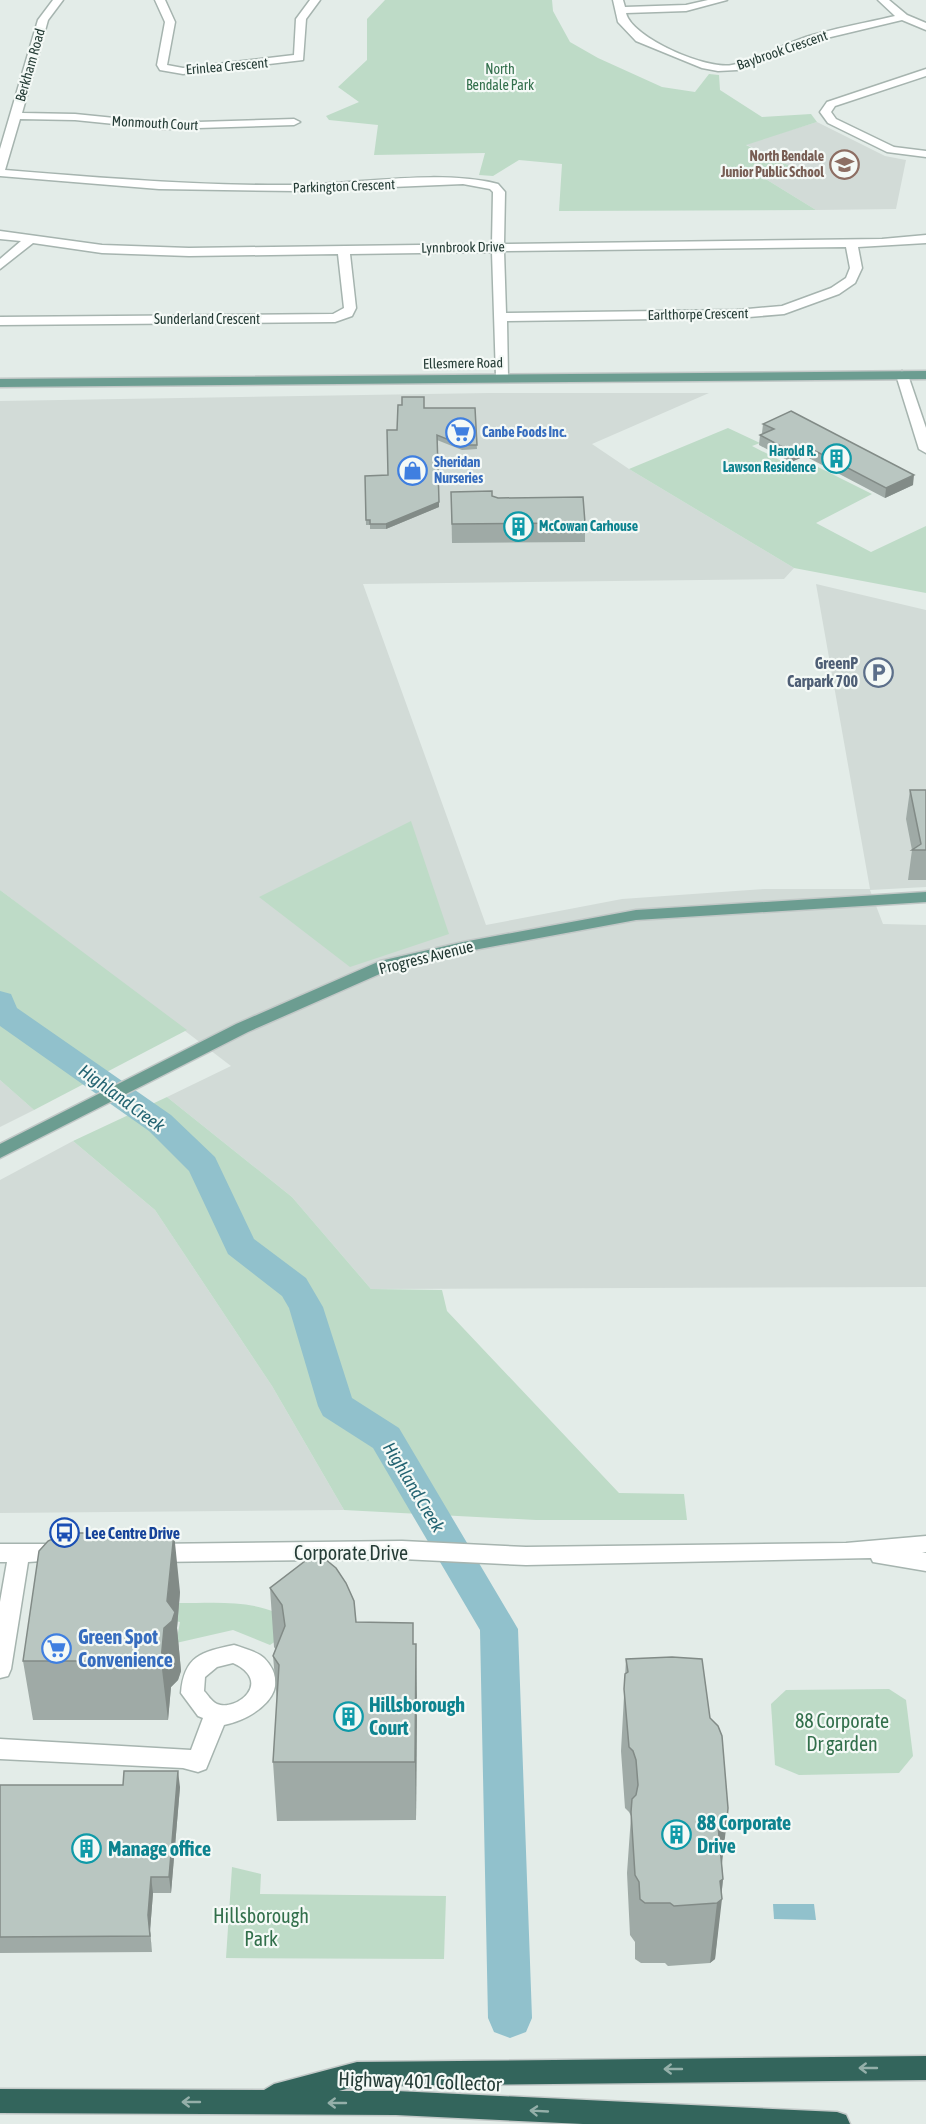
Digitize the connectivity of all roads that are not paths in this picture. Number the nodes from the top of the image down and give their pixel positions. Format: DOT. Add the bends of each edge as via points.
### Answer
graph roads {
  1 [pos="58,0"];
  2 [pos="160,0"];
  3 [pos="315,0"];
  4 [pos="722,0"];
  5 [pos="883,0"];
  6 [pos="618,5"];
  7 [pos="903,17"];
  8 [pos="926,27"];
  9 [pos="926,72"];
  10 [pos="15,116"];
  11 [pos="294,123"];
  12 [pos="926,154"];
  13 [pos="0,171"];
  14 [pos="0,235"];
  15 [pos="926,239"];
  16 [pos="30,240"];
  17 [pos="850,244"];
  18 [pos="498,246"];
  19 [pos="344,249"];
  20 [pos="0,265"];
  21 [pos="500,316"];
  22 [pos="0,321"];
  23 [pos="902,375"];
  24 [pos="926,375"];
  25 [pos="502,377"];
  26 [pos="0,383"];
  27 [pos="926,449"];
  28 [pos="926,897"];
  29 [pos="891,901"];
  30 [pos="926,905"];
  31 [pos="0,1152"];
  32 [pos="926,1544"];
  33 [pos="846,1552"];
  34 [pos="9,1553"];
  35 [pos="79,1553"];
  36 [pos="127,1553"];
  37 [pos="926,1562"];
  38 [pos="0,1669"];
  39 [pos="216,1714"];
  40 [pos="0,1749"];
  41 [pos="926,2068"];
  42 [pos="0,2101"];
  43 [pos="249,2103"];
  44 [pos="837,2124"];
  1 -- 10 [label="street, Berkham Road" via="43,20"];
  2 -- 3 [label="street, Erinlea Crescent" via="170,22 162,65 183,71 299,58 302,19"];
  4 -- 6 [label="street" via="687,8"];
  5 -- 7 [label="street"];
  6 -- 7 [label="street, Baybrook Crescent" via="622,22 640,39 718,68 733,68 811,39"];
  7 -- 8 [label="street"];
  9 -- 12 [label="street" via="831,104 825,112 832,121 891,150"];
  10 -- 11 [label="street, Monmouth Court" via="75,117 164,126"];
  10 -- 13 [label="street, Berkham Road"];
  13 -- 18 [label="street, Parkington Crescent" via="166,187 297,188 474,182 494,186 499,192"];
  14 -- 16 [label="street, Lynnbrook Drive"];
  15 -- 17 [label="street, Lynnbrook Drive"];
  16 -- 19 [label="street, Lynnbrook Drive" via="133,251"];
  16 -- 20 [label="street"];
  17 -- 18 [label="street, Lynnbrook Drive"];
  17 -- 21 [label="street, Earlthorpe Crescent" via="856,268 851,280 835,291 784,310 737,314"];
  18 -- 19 [label="street, Lynnbrook Drive"];
  18 -- 21 [label="street, Parkington Crescent"];
  19 -- 22 [label="street, Sunderland Crescent" via="351,302 348,313 335,318"];
  21 -- 25 [label="street, Parkington Crescent"];
  23 -- 24 [label="main road, Ellesmere Road"];
  23 -- 25 [label="main road, Ellesmere Road"];
  23 -- 27 [label="street"];
  25 -- 26 [label="main road, Ellesmere Road"];
  28 -- 29 [label="main road, Progress Avenue"];
  29 -- 30 [label="main road, Progress Avenue"];
  29 -- 31 [label="main road, Progress Avenue" via="636,915 386,965 242,1028"];
  32 -- 33 [label="street, Corporate Drive"];
  33 -- 36 [label="street, Corporate Drive" via="518,1556 402,1550"];
  33 -- 37 [label="street, Corporate Drive"];
  34 -- 35 [label="street"];
  34 -- 38 [label="street"];
  39 -- 40 [label="street" via="198,1762 183,1758"];
  41 -- 43 [label="highway, one-way" via="357,2074"];
  43 -- 42 [label="highway, Highway 401 Collector, one-way"];
  44 -- 43 [label="highway, Highway 401 Collector, one-way" via="396,2103"];
}
